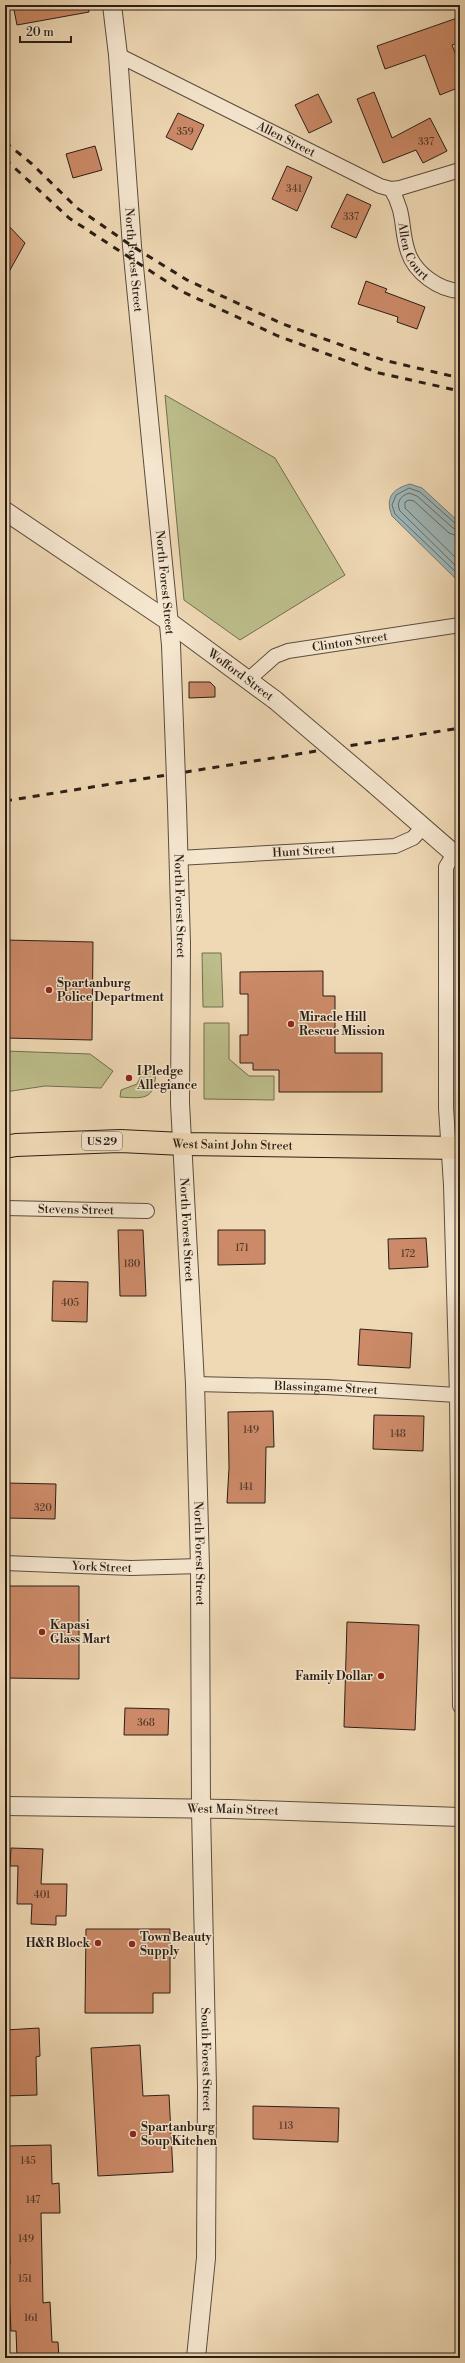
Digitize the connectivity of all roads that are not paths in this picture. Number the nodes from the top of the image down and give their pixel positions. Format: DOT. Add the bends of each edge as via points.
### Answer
graph roads {
  1 [pos="112,5"];
  2 [pos="118,55"];
  3 [pos="460,170"];
  4 [pos="391,189"];
  5 [pos="460,291"];
  6 [pos="5,511"];
  7 [pos="168,621"];
  8 [pos="460,625"];
  9 [pos="249,679"];
  10 [pos="423,827"];
  11 [pos="457,856"];
  12 [pos="178,858"];
  13 [pos="182,1144"];
  14 [pos="454,1147"];
  15 [pos="5,1148"];
  16 [pos="5,1208"];
  17 [pos="147,1211"];
  18 [pos="195,1384"];
  19 [pos="457,1395"];
  20 [pos="5,1563"];
  21 [pos="200,1566"];
  22 [pos="460,1706"];
  23 [pos="5,1806"];
  24 [pos="201,1809"];
  25 [pos="460,1817"];
  26 [pos="196,2358"];
  1 -- 2 [label="street, North Forest Street"];
  2 -- 4 [label="street, Allen Street" via="369,181"];
  2 -- 7 [label="street, North Forest Street" via="132,246"];
  3 -- 4 [label="street"];
  4 -- 5 [label="street, Allen Court" via="402,211 408,252 417,266 436,285"];
  6 -- 7 [label="street, Wofford Street"];
  7 -- 9 [label="street, Wofford Street"];
  7 -- 12 [label="street, North Forest Street, bridge"];
  8 -- 9 [label="street, Clinton Street" via="288,651 275,656"];
  9 -- 10 [label="street, Wofford Street, bridge"];
  10 -- 11 [label="street, Wofford Street"];
  10 -- 12 [label="street, Hunt Street" via="413,838 395,846"];
  11 -- 14 [label="street" via="446,867"];
  12 -- 13 [label="street, North Forest Street"];
  13 -- 14 [label="main road, West Saint John Street / US 29"];
  13 -- 15 [label="main road, West Saint John Street / US 29" via="120,1141 16,1145"];
  13 -- 18 [label="street, North Forest Street"];
  14 -- 19 [label="street" via="451,1185"];
  16 -- 17 [label="street, Stevens Street"];
  18 -- 19 [label="street, Blassingame Street" via="326,1387"];
  18 -- 21 [label="street, North Forest Street"];
  19 -- 22 [label="street"];
  20 -- 21 [label="street, York Street" via="131,1568"];
  21 -- 24 [label="street, North Forest Street"];
  23 -- 24 [label="street, West Main Street"];
  24 -- 25 [label="street, West Main Street"];
  24 -- 26 [label="street, South Forest Street" via="207,2197 206,2258"];
}
